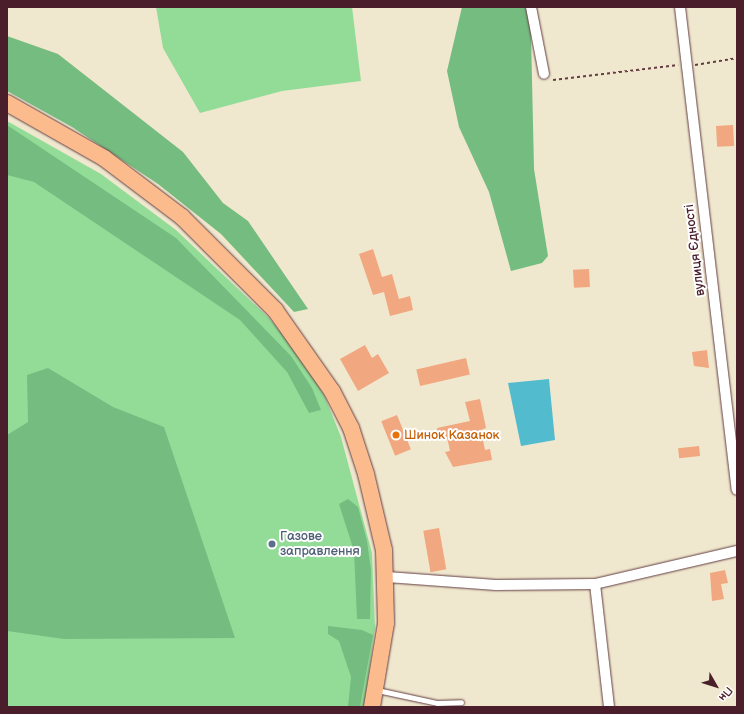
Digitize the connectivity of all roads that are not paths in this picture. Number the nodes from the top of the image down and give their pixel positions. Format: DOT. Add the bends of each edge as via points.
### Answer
graph roads {
  1 [pos="531,7"];
  2 [pos="680,7"];
  3 [pos="544,74"];
  4 [pos="7,103"];
  5 [pos="737,490"];
  6 [pos="737,551"];
  7 [pos="387,577"];
  8 [pos="595,584"];
  9 [pos="376,690"];
  10 [pos="461,702"];
  11 [pos="372,707"];
  12 [pos="608,707"];
  1 -- 3 [label="street"];
  2 -- 5 [label="street, вулиця Єдності"];
  4 -- 7 [label="main road" via="67,135 146,188 212,244 275,310 332,391 351,428 378,518"];
  6 -- 8 [label="street"];
  7 -- 8 [label="street" via="496,585"];
  7 -- 9 [label="main road" via="386,623"];
  8 -- 12 [label="street"];
  9 -- 10 [label="lane" via="437,703"];
  9 -- 11 [label="main road"];
}
